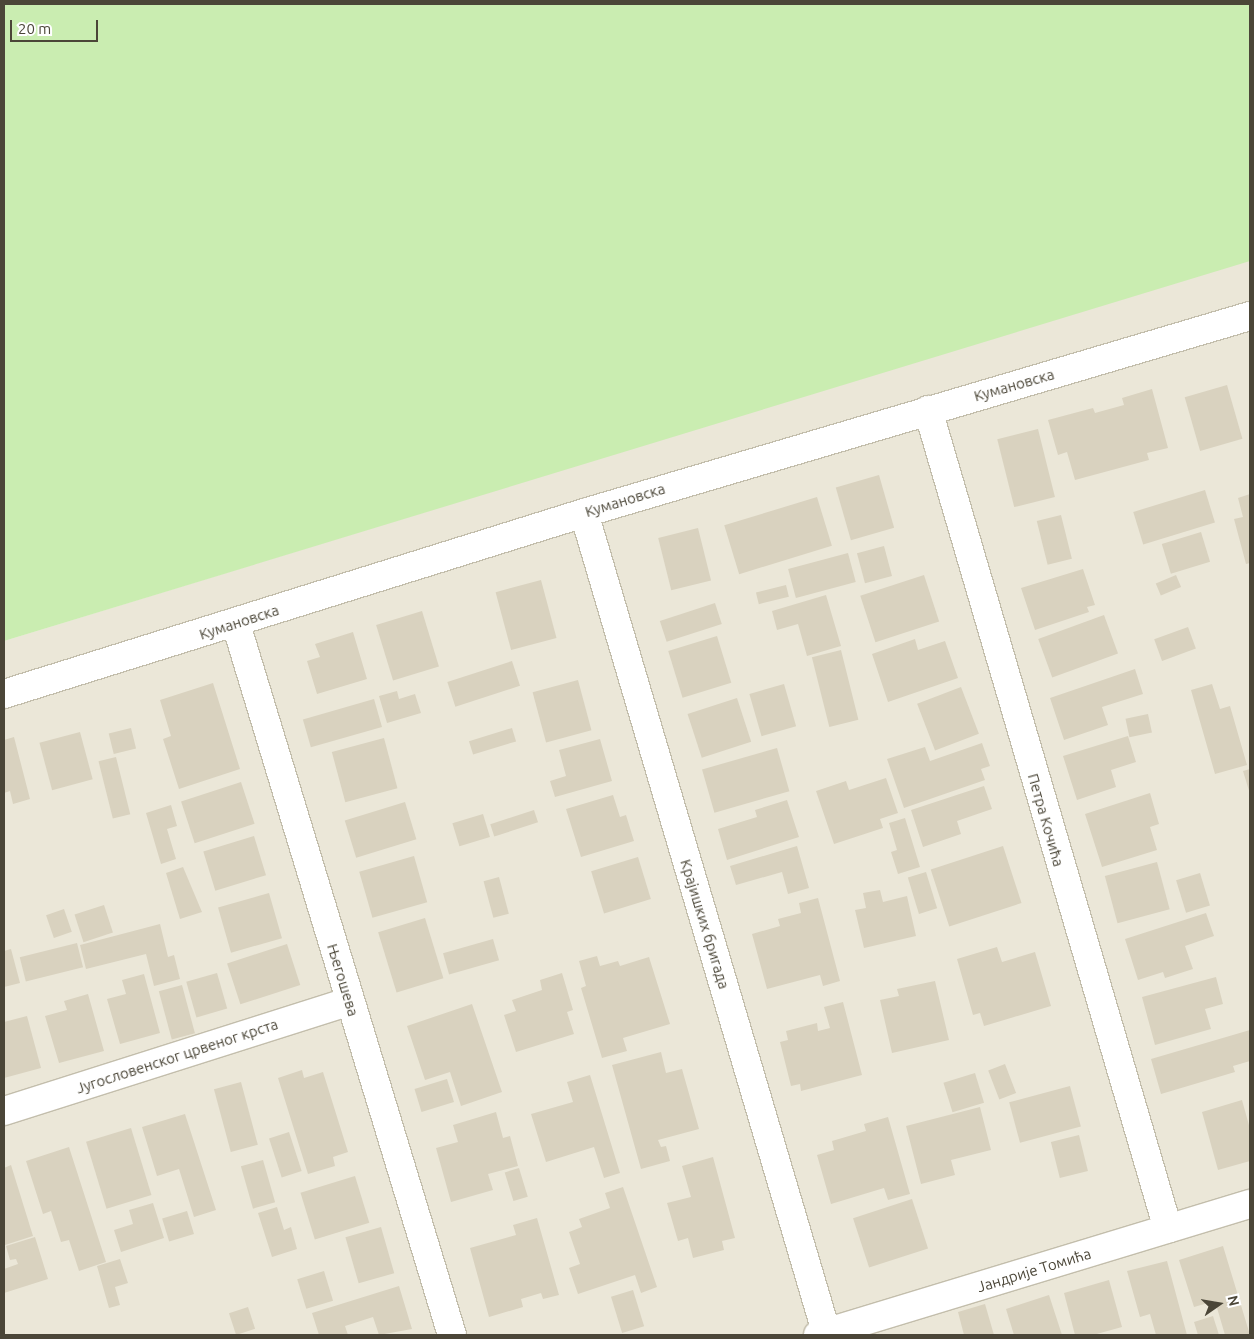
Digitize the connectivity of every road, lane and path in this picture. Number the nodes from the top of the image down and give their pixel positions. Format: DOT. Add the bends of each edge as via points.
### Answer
graph roads {
  1 [pos="1250,316"];
  2 [pos="928,410"];
  3 [pos="584,513"];
  4 [pos="236,624"];
  5 [pos="4,694"];
  6 [pos="350,1001"];
  7 [pos="4,1111"];
  8 [pos="1250,1204"];
  9 [pos="1168,1229"];
  10 [pos="824,1334"];
  11 [pos="452,1335"];
  1 -- 2 [label="street, Кумановска"];
  2 -- 3 [label="street, Кумановска"];
  2 -- 9 [label="street, Петра Кочића"];
  3 -- 4 [label="street, Кумановска"];
  3 -- 10 [label="street, Крајишких бригада"];
  4 -- 5 [label="street, Кумановска"];
  4 -- 6 [label="street, Његошева"];
  6 -- 7 [label="street, Југословенског црвеног крста"];
  6 -- 11 [label="street, Његошева"];
  8 -- 9 [label="street, Јандрије Томића"];
  9 -- 10 [label="street, Јандрије Томића"];
}
